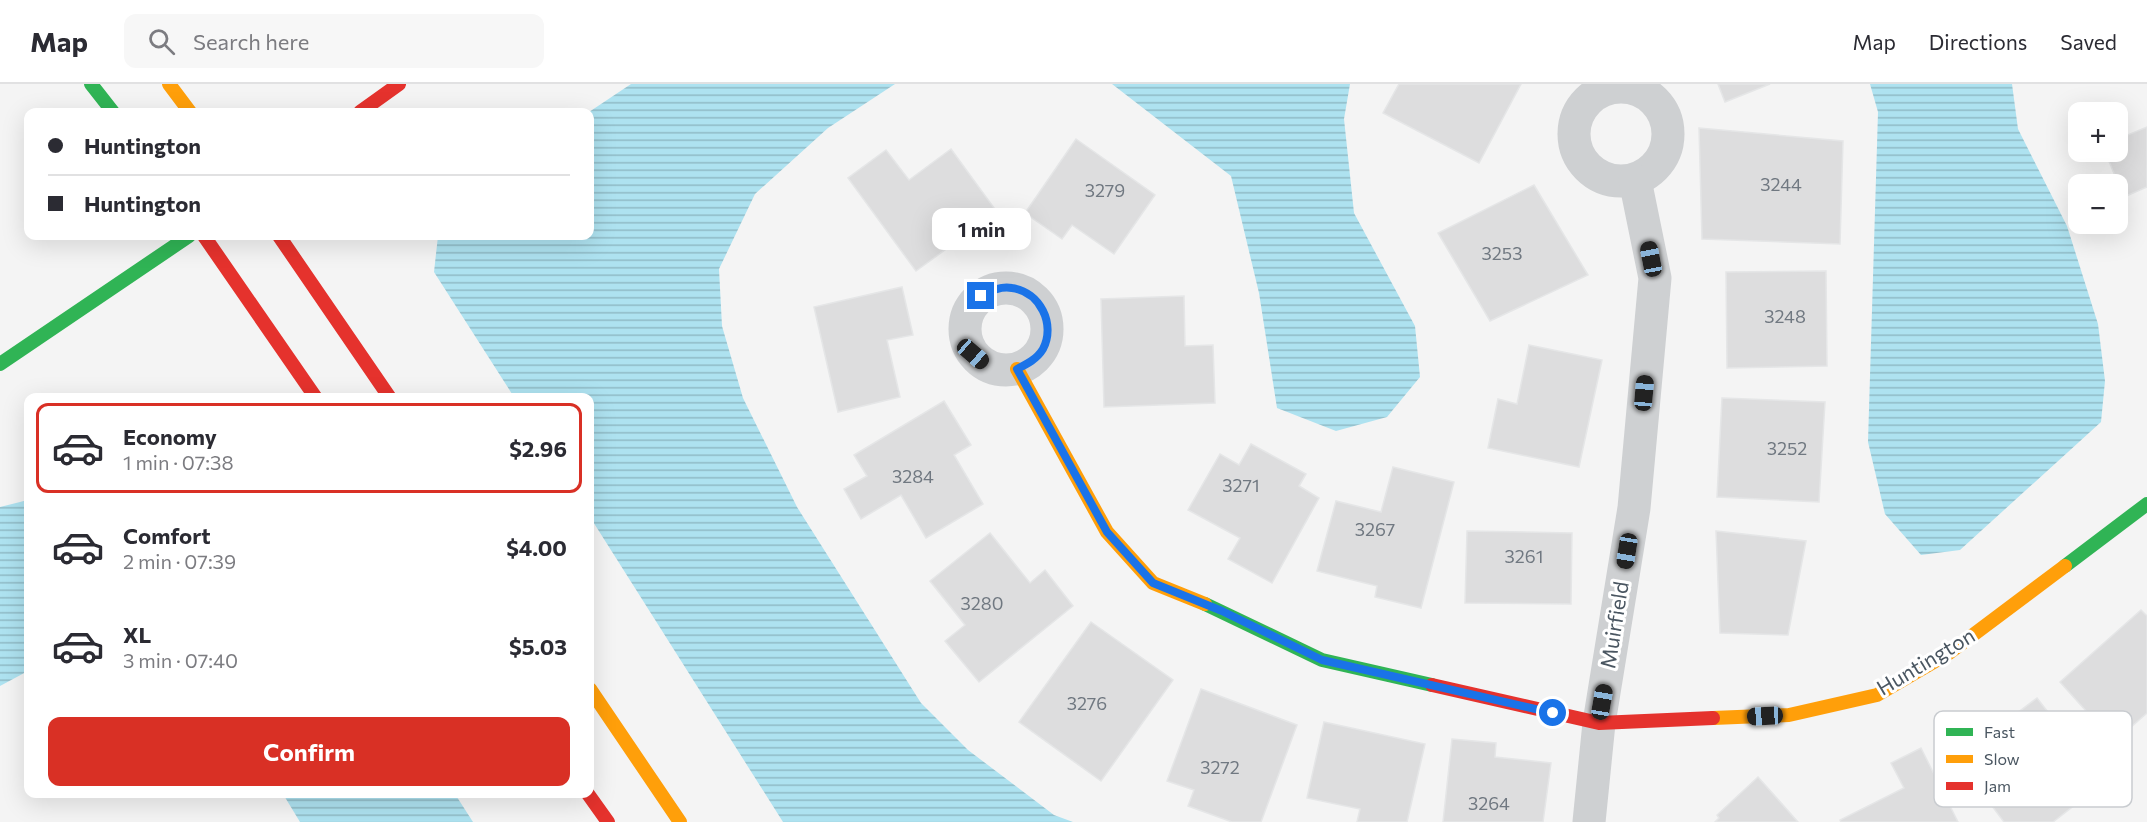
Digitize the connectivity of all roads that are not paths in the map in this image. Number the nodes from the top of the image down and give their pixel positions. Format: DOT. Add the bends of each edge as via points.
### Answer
graph roads {
  1 [pos="92,84"];
  2 [pos="169,84"];
  3 [pos="399,84"];
  4 [pos="110,108"];
  5 [pos="187,108"];
  6 [pos="366,108"];
  7 [pos="1635,180"];
  8 [pos="183,240"];
  9 [pos="207,240"];
  10 [pos="282,240"];
  11 [pos="0,364"];
  12 [pos="1017,369"];
  13 [pos="313,393"];
  14 [pos="387,393"];
  15 [pos="2147,504"];
  16 [pos="594,695"];
  17 [pos="1599,723"];
  18 [pos="591,798"];
  19 [pos="608,822"];
  20 [pos="680,822"];
  21 [pos="1589,822"];
  1 -- 4 [label="street"];
  2 -- 5 [label="street"];
  3 -- 6 [label="street"];
  7 -- 17 [label="street, Muirfield" via="1655,278 1634,508"];
  8 -- 11 [label="street"];
  9 -- 13 [label="street"];
  10 -- 14 [label="street"];
  12 -- 17 [label="street, Huntington" via="1107,532 1153,583 1222,611 1322,660"];
  15 -- 17 [label="street, Huntington" via="1949,653 1877,695 1789,715"];
  16 -- 20 [label="street"];
  17 -- 21 [label="street, Muirfield"];
  18 -- 19 [label="street"];
}
